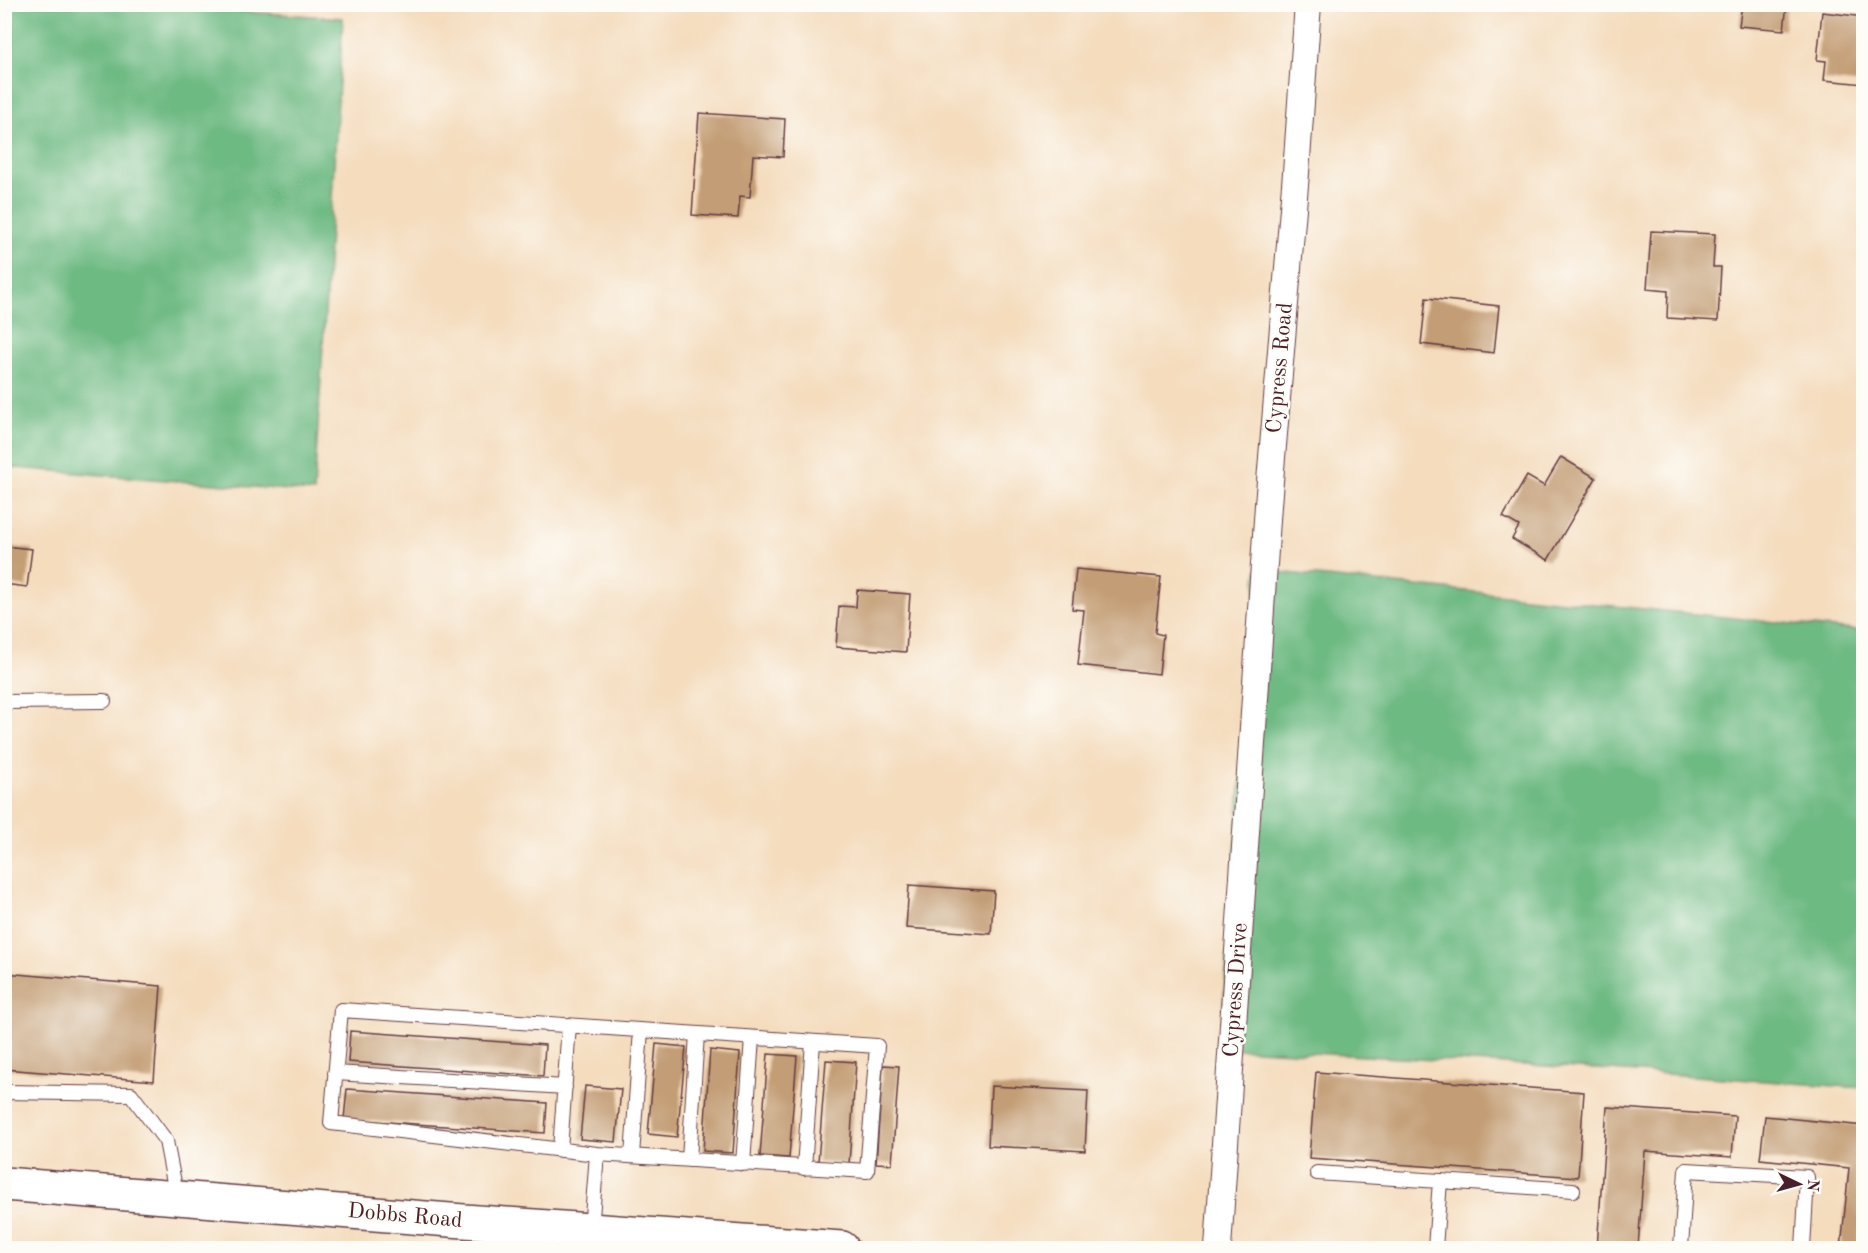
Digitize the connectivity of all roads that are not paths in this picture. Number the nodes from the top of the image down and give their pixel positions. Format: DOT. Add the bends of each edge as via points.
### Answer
graph roads {
  1 [pos="1308,4"];
  2 [pos="105,701"];
  3 [pos="4,702"];
  4 [pos="1253,732"];
  5 [pos="569,1025"];
  6 [pos="641,1030"];
  7 [pos="697,1034"];
  8 [pos="752,1038"];
  9 [pos="813,1042"];
  10 [pos="335,1073"];
  11 [pos="565,1087"];
  12 [pos="4,1092"];
  13 [pos="560,1150"];
  14 [pos="597,1154"];
  15 [pos="632,1156"];
  16 [pos="688,1160"];
  17 [pos="743,1164"];
  18 [pos="804,1168"];
  19 [pos="1317,1173"];
  20 [pos="1440,1181"];
  21 [pos="4,1184"];
  22 [pos="1573,1190"];
  23 [pos="177,1198"];
  24 [pos="591,1230"];
  25 [pos="842,1248"];
  26 [pos="1218,1248"];
  27 [pos="1435,1248"];
  28 [pos="1681,1248"];
  29 [pos="1803,1248"];
  1 -- 4 [label="street, Cypress Road"];
  2 -- 3 [label="lane"];
  4 -- 26 [label="street, Cypress Drive"];
  5 -- 6 [label="lane"];
  5 -- 10 [label="lane" via="341,1010"];
  5 -- 11 [label="lane"];
  6 -- 7 [label="lane"];
  6 -- 15 [label="lane"];
  7 -- 8 [label="lane"];
  7 -- 16 [label="lane"];
  8 -- 9 [label="lane"];
  8 -- 17 [label="lane"];
  9 -- 18 [label="lane"];
  9 -- 18 [label="lane" via="877,1046 867,1171"];
  10 -- 11 [label="lane"];
  10 -- 13 [label="lane" via="332,1123"];
  11 -- 13 [label="lane"];
  12 -- 23 [label="lane" via="131,1094 166,1141"];
  13 -- 14 [label="lane"];
  14 -- 15 [label="lane"];
  14 -- 24 [label="lane"];
  15 -- 16 [label="lane"];
  16 -- 17 [label="lane"];
  17 -- 18 [label="lane"];
  19 -- 20 [label="lane"];
  20 -- 22 [label="lane"];
  20 -- 27 [label="lane"];
  21 -- 23 [label="street, Dobbs Road"];
  23 -- 24 [label="street, Dobbs Road"];
  24 -- 25 [label="street, Dobbs Road"];
  28 -- 29 [label="lane" via="1686,1170 1807,1177"];
}
